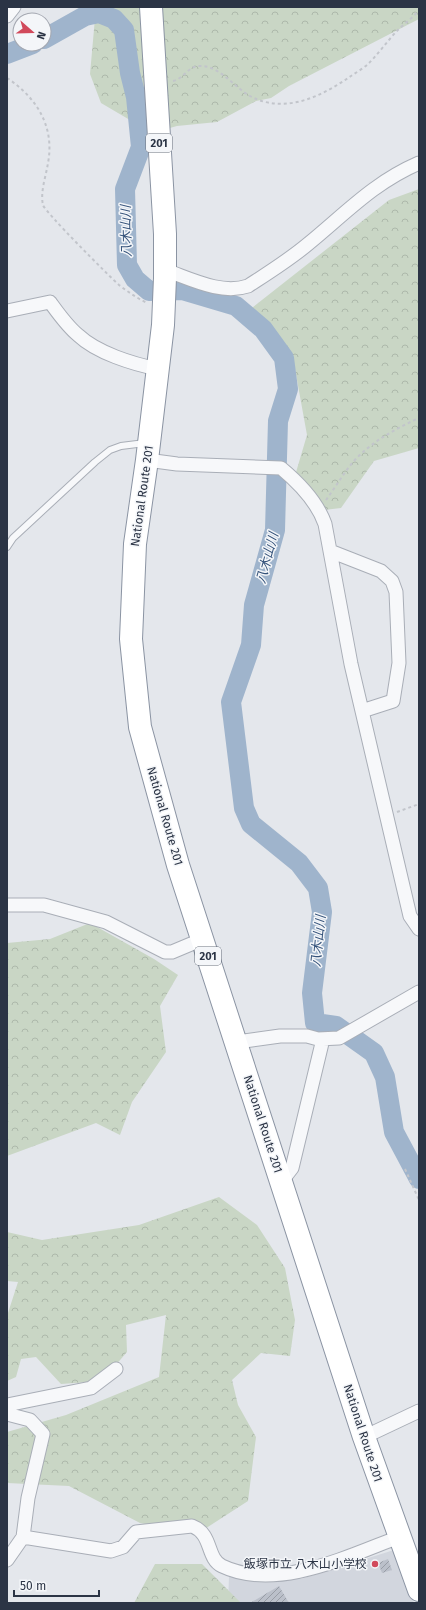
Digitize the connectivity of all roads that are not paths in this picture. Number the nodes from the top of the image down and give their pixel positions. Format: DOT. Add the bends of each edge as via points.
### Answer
graph roads {
  1 [pos="14,7"];
  2 [pos="151,7"];
  3 [pos="7,16"];
  4 [pos="419,163"];
  5 [pos="165,274"];
  6 [pos="7,310"];
  7 [pos="158,369"];
  8 [pos="148,451"];
  9 [pos="7,546"];
  10 [pos="330,551"];
  11 [pos="362,711"];
  12 [pos="7,905"];
  13 [pos="419,928"];
  14 [pos="202,939"];
  15 [pos="419,992"];
  16 [pos="323,1040"];
  17 [pos="237,1042"];
  18 [pos="282,1181"];
  19 [pos="116,1370"];
  20 [pos="7,1405"];
  21 [pos="419,1411"];
  22 [pos="7,1414"];
  23 [pos="364,1437"];
  24 [pos="399,1536"];
  25 [pos="23,1537"];
  26 [pos="7,1560"];
  27 [pos="419,1590"];
  1 -- 3 [label="street"];
  2 -- 5 [label="highway, National Route 201 / 201" via="165,234"];
  4 -- 5 [label="street" via="380,183 307,245 248,286 238,290 216,287"];
  5 -- 7 [label="highway, National Route 201 / 201"];
  6 -- 7 [label="street" via="50,302 78,336 93,346 135,364"];
  7 -- 8 [label="highway, National Route 201 / 201"];
  8 -- 9 [label="lane" via="121,446 110,450"];
  8 -- 10 [label="street" via="177,464 276,467 294,478 320,509"];
  8 -- 14 [label="highway, National Route 201 / 201" via="135,544 131,639 140,727 178,865"];
  10 -- 11 [label="street"];
  10 -- 11 [label="street" via="381,572 392,581 396,592 399,663 392,702"];
  11 -- 13 [label="street" via="410,916"];
  12 -- 14 [label="street" via="44,905 106,922 165,952 172,952"];
  14 -- 17 [label="highway, National Route 201 / 201"];
  15 -- 16 [label="street" via="339,1038"];
  16 -- 17 [label="street" via="307,1036 280,1036"];
  16 -- 18 [label="street" via="292,1168"];
  17 -- 18 [label="highway, National Route 201 / 201"];
  18 -- 23 [label="highway, National Route 201 / 201"];
  19 -- 20 [label="street" via="91,1388"];
  21 -- 23 [label="street"];
  22 -- 25 [label="street" via="30,1420 43,1434 28,1498"];
  23 -- 24 [label="highway, National Route 201 / 201"];
  24 -- 25 [label="street" via="315,1568 283,1575 244,1573 221,1566 214,1558 200,1529 192,1526 136,1532 123,1548 111,1551"];
  24 -- 27 [label="highway, National Route 201 / 201"];
  25 -- 26 [label="street"];
}
